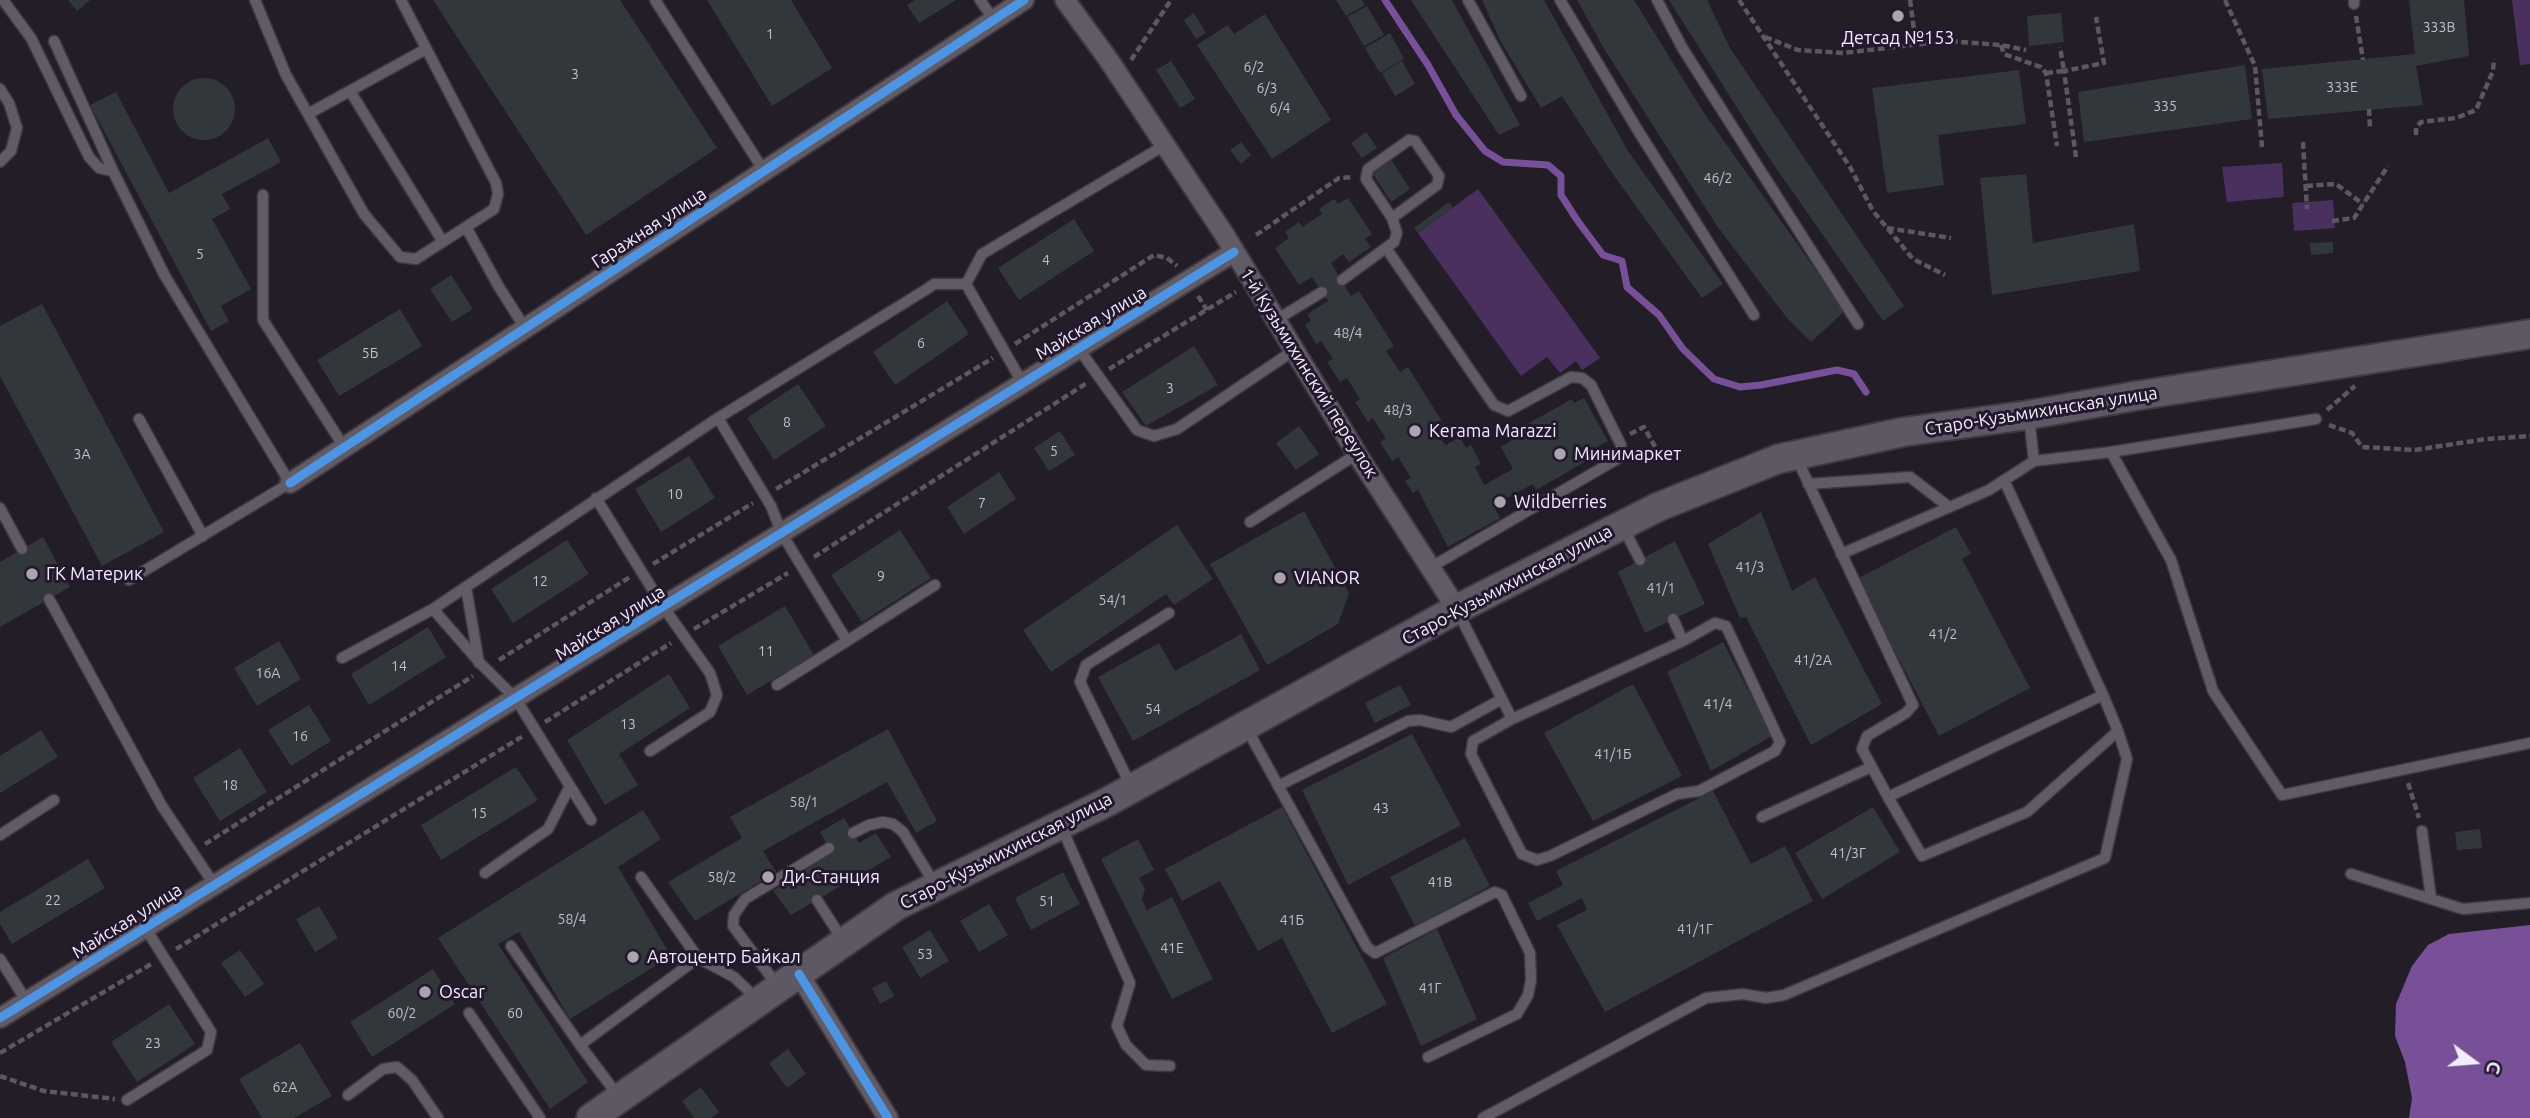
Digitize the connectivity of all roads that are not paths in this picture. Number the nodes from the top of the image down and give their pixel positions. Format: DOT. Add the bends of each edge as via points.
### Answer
graph roads {
  1 [pos="3,0"];
  2 [pos="255,0"];
  3 [pos="401,0"];
  4 [pos="655,0"];
  5 [pos="979,0"];
  6 [pos="1024,0"];
  7 [pos="1065,0"];
  8 [pos="1468,0"];
  9 [pos="1560,0"];
  10 [pos="1657,0"];
  11 [pos="994,20"];
  12 [pos="54,41"];
  13 [pos="426,49"];
  14 [pos="0,89"];
  15 [pos="350,91"];
  16 [pos="1521,96"];
  17 [pos="308,114"];
  18 [pos="1165,145"];
  19 [pos="0,162"];
  20 [pos="113,171"];
  21 [pos="764,171"];
  22 [pos="262,195"];
  23 [pos="1392,218"];
  24 [pos="466,227"];
  25 [pos="443,242"];
  26 [pos="1386,248"];
  27 [pos="1234,252"];
  28 [pos="1342,280"];
  29 [pos="967,284"];
  30 [pos="1322,292"];
  31 [pos="1754,315"];
  32 [pos="1275,320"];
  33 [pos="1858,324"];
  34 [pos="525,328"];
  35 [pos="2530,334"];
  36 [pos="1079,349"];
  37 [pos="1293,351"];
  38 [pos="1022,382"];
  39 [pos="2028,415"];
  40 [pos="718,418"];
  41 [pos="139,419"];
  42 [pos="2316,419"];
  43 [pos="344,447"];
  44 [pos="2112,452"];
  45 [pos="1357,454"];
  46 [pos="1795,455"];
  47 [pos="2034,461"];
  48 [pos="2004,480"];
  49 [pos="290,482"];
  50 [pos="1808,484"];
  51 [pos="596,498"];
  52 [pos="1949,507"];
  53 [pos="0,508"];
  54 [pos="1250,522"];
  55 [pos="1622,525"];
  56 [pos="782,534"];
  57 [pos="203,536"];
  58 [pos="22,549"];
  59 [pos="1841,554"];
  60 [pos="1640,560"];
  61 [pos="1431,568"];
  62 [pos="129,580"];
  63 [pos="935,586"];
  64 [pos="466,587"];
  65 [pos="49,599"];
  66 [pos="664,608"];
  67 [pos="433,609"];
  68 [pos="1457,609"];
  69 [pos="1169,613"];
  70 [pos="1673,619"];
  71 [pos="847,641"];
  72 [pos="1683,641"];
  73 [pos="342,657"];
  74 [pos="482,666"];
  75 [pos="777,685"];
  76 [pos="2103,695"];
  77 [pos="516,699"];
  78 [pos="1502,699"];
  79 [pos="1512,719"];
  80 [pos="1245,726"];
  81 [pos="2118,731"];
  82 [pos="2530,743"];
  83 [pos="650,751"];
  84 [pos="1871,767"];
  85 [pos="570,786"];
  86 [pos="1278,786"];
  87 [pos="1132,788"];
  88 [pos="1888,797"];
  89 [pos="54,800"];
  90 [pos="1762,817"];
  91 [pos="591,820"];
  92 [pos="1061,825"];
  93 [pos="2422,831"];
  94 [pos="853,833"];
  95 [pos="0,835"];
  96 [pos="829,848"];
  97 [pos="485,873"];
  98 [pos="2351,874"];
  99 [pos="641,877"];
  100 [pos="215,886"];
  101 [pos="936,886"];
  102 [pos="2431,898"];
  103 [pos="817,900"];
  104 [pos="2530,903"];
  105 [pos="146,929"];
  106 [pos="844,942"];
  107 [pos="510,946"];
  108 [pos="698,958"];
  109 [pos="0,959"];
  110 [pos="779,987"];
  111 [pos="27,1002"];
  112 [pos="469,1013"];
  113 [pos="0,1018"];
  114 [pos="580,1045"];
  115 [pos="1429,1057"];
  116 [pos="1170,1066"];
  117 [pos="348,1096"];
  118 [pos="620,1098"];
  119 [pos="127,1100"];
  120 [pos="438,1118"];
  121 [pos="540,1118"];
  122 [pos="590,1118"];
  123 [pos="888,1118"];
  124 [pos="1483,1118"];
  1 -- 20 [label="lane" via="31,38 89,157 99,168"];
  2 -- 17 [label="lane" via="286,75"];
  3 -- 13 [label="lane"];
  4 -- 21 [label="lane"];
  5 -- 11 [label="lane"];
  6 -- 11 [label="street, Гаражная улица"];
  7 -- 18 [label="street, 1-й Кузьмихинский переулок"];
  8 -- 16 [label="lane"];
  9 -- 31 [label="lane"];
  10 -- 33 [label="lane" via="1683,49"];
  11 -- 21 [label="street, Гаражная улица"];
  12 -- 20 [label="lane"];
  13 -- 15 [label="lane"];
  13 -- 24 [label="lane" via="496,183 494,209"];
  14 -- 19 [label="lane" via="17,128 11,151"];
  15 -- 17 [label="lane"];
  15 -- 25 [label="lane"];
  17 -- 25 [label="lane" via="364,214 400,257 416,259"];
  18 -- 27 [label="street, 1-й Кузьмихинский переулок"];
  18 -- 29 [label="lane" via="982,254"];
  20 -- 49 [label="lane" via="165,276"];
  21 -- 34 [label="street, Гаражная улица"];
  22 -- 43 [label="lane" via="263,320"];
  23 -- 23 [label="lane" via="1366,179 1368,169 1409,140 1415,141 1439,176 1437,186"];
  23 -- 26 [label="lane" via="1396,233"];
  24 -- 25 [label="lane"];
  24 -- 34 [label="lane"];
  26 -- 28 [label="lane"];
  26 -- 61 [label="lane" via="1494,405 1508,411 1571,377 1582,379 1591,385 1621,445 1619,458"];
  27 -- 32 [label="street, 1-й Кузьмихинский переулок"];
  27 -- 36 [label="street, Майская улица"];
  29 -- 38 [label="lane"];
  29 -- 40 [label="lane" via="934,284"];
  30 -- 32 [label="lane"];
  32 -- 37 [label="street, 1-й Кузьмихинский переулок"];
  34 -- 43 [label="street, Гаражная улица"];
  35 -- 39 [label="main road, Старо-Кузьмихинская улица"];
  36 -- 37 [label="lane" via="1137,430 1154,436 1177,429"];
  36 -- 38 [label="street, Майская улица"];
  37 -- 45 [label="street, 1-й Кузьмихинский переулок"];
  38 -- 56 [label="street, Майская улица"];
  39 -- 46 [label="main road, Старо-Кузьмихинская улица" via="1903,432"];
  39 -- 47 [label="lane"];
  40 -- 51 [label="lane"];
  40 -- 56 [label="lane"];
  41 -- 57 [label="lane"];
  42 -- 44 [label="lane"];
  43 -- 49 [label="street, Гаражная улица"];
  44 -- 47 [label="lane"];
  44 -- 82 [label="lane" via="2171,559 2213,691 2282,795"];
  45 -- 54 [label="lane"];
  45 -- 61 [label="street, 1-й Кузьмихинский переулок"];
  46 -- 50 [label="lane"];
  46 -- 55 [label="main road, Старо-Кузьмихинская улица"];
  47 -- 48 [label="lane"];
  48 -- 52 [label="lane"];
  48 -- 76 [label="lane"];
  49 -- 57 [label="lane"];
  50 -- 52 [label="lane" via="1910,477"];
  50 -- 59 [label="lane"];
  51 -- 64 [label="lane"];
  51 -- 66 [label="lane"];
  52 -- 59 [label="lane"];
  53 -- 58 [label="lane"];
  55 -- 60 [label="lane"];
  55 -- 68 [label="main road, Старо-Кузьмихинская улица"];
  56 -- 66 [label="street, Майская улица"];
  56 -- 71 [label="lane"];
  57 -- 62 [label="lane"];
  59 -- 84 [label="lane" via="1913,705 1867,736 1862,749"];
  61 -- 68 [label="street, 1-й Кузьмихинский переулок"];
  63 -- 71 [label="lane"];
  64 -- 67 [label="lane"];
  64 -- 74 [label="lane"];
  65 -- 100 [label="lane" via="162,806"];
  66 -- 77 [label="street, Майская улица"];
  66 -- 83 [label="lane" via="710,673 717,695 710,712"];
  67 -- 73 [label="lane"];
  67 -- 74 [label="lane"];
  68 -- 78 [label="lane"];
  68 -- 80 [label="main road, Старо-Кузьмихинская улица"];
  69 -- 87 [label="lane" via="1086,665 1080,682"];
  70 -- 72 [label="lane"];
  71 -- 75 [label="lane"];
  72 -- 79 [label="lane"];
  72 -- 79 [label="lane" via="1715,623 1726,626 1780,742 1775,751 1699,791 1677,794 1537,860 1522,853 1471,754 1474,741"];
  74 -- 77 [label="lane"];
  76 -- 81 [label="lane"];
  76 -- 88 [label="lane"];
  77 -- 85 [label="lane"];
  77 -- 100 [label="street, Майская улица"];
  78 -- 79 [label="lane"];
  78 -- 86 [label="lane" via="1451,727 1408,721"];
  80 -- 86 [label="lane"];
  80 -- 87 [label="main road, Старо-Кузьмихинская улица"];
  81 -- 88 [label="lane" via="2026,812 1922,856"];
  81 -- 124 [label="lane" via="2127,759 2105,858 1784,995 1706,998"];
  84 -- 88 [label="lane"];
  84 -- 90 [label="lane"];
  85 -- 91 [label="lane"];
  85 -- 97 [label="lane" via="548,829"];
  86 -- 115 [label="lane" via="1367,947 1376,953 1495,892 1502,895 1530,953 1528,995 1517,1014"];
  87 -- 92 [label="main road, Старо-Кузьмихинская улица"];
  89 -- 95 [label="lane"];
  92 -- 101 [label="main road, Старо-Кузьмихинская улица"];
  92 -- 116 [label="lane" via="1130,983 1117,1026 1126,1045 1146,1065"];
  93 -- 102 [label="lane"];
  94 -- 101 [label="lane" via="869,825 893,824 903,832"];
  96 -- 110 [label="lane" via="799,871 746,899 734,915 733,926"];
  98 -- 102 [label="lane"];
  99 -- 108 [label="lane"];
  100 -- 105 [label="street, Майская улица"];
  101 -- 106 [label="main road, Старо-Кузьмихинская улица" via="896,906"];
  102 -- 104 [label="lane" via="2463,909"];
  103 -- 106 [label="lane"];
  105 -- 111 [label="street, Майская улица"];
  105 -- 119 [label="lane" via="211,1032 207,1050"];
  106 -- 110 [label="main road, Старо-Кузьмихинская улица"];
  107 -- 114 [label="lane"];
  108 -- 110 [label="lane" via="734,977"];
  108 -- 114 [label="lane"];
  109 -- 111 [label="lane"];
  110 -- 118 [label="main road, Старо-Кузьмихинская улица"];
  110 -- 123 [label="street"];
  111 -- 113 [label="street, Майская улица"];
  112 -- 121 [label="lane"];
  114 -- 118 [label="lane"];
  117 -- 120 [label="lane" via="383,1069 397,1067 412,1080"];
  118 -- 122 [label="main road, Старо-Кузьмихинская улица"];
}
